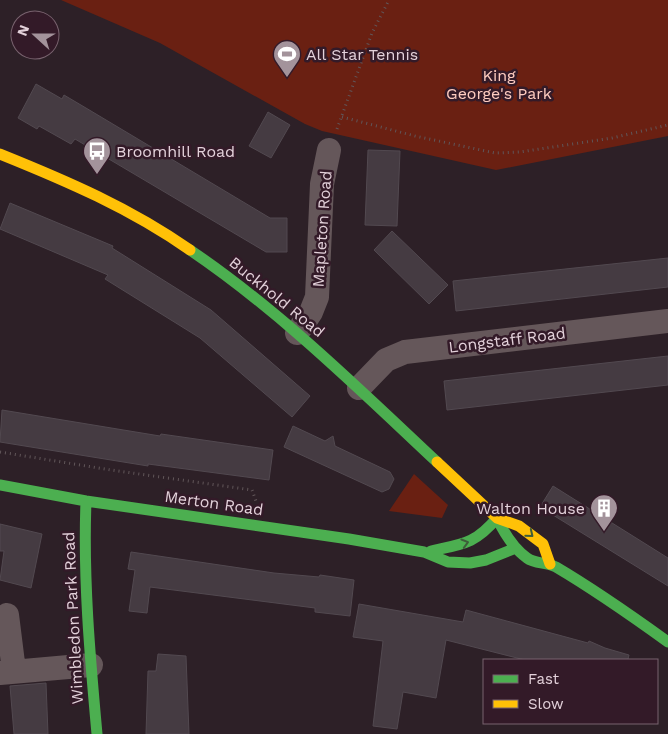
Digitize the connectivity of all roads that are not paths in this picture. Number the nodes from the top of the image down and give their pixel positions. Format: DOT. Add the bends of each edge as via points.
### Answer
graph roads {
  1 [pos="329,150"];
  2 [pos="0,154"];
  3 [pos="668,321"];
  4 [pos="297,333"];
  5 [pos="359,388"];
  6 [pos="0,485"];
  7 [pos="86,501"];
  8 [pos="497,518"];
  9 [pos="516,548"];
  10 [pos="424,552"];
  11 [pos="550,564"];
  12 [pos="7,615"];
  13 [pos="668,642"];
  14 [pos="91,665"];
  15 [pos="7,672"];
  16 [pos="97,734"];
  1 -- 4 [label="street, Mapleton Road" via="322,184 317,297"];
  2 -- 4 [label="main road, Buckhold Road" via="70,183 141,218 228,277"];
  3 -- 5 [label="street, Longstaff Road" via="405,352 386,360"];
  4 -- 5 [label="main road, Buckhold Road"];
  5 -- 8 [label="main road, Buckhold Road"];
  6 -- 7 [label="main road, Merton Road"];
  7 -- 10 [label="main road, Merton Road"];
  7 -- 14 [label="main road, Wimbledon Park Road" via="84,522"];
  8 -- 9 [label="main road" via="503,534"];
  10 -- 8 [label="main road, Merton Road, one-way" via="470,543"];
  8 -- 11 [label="main road, one-way" via="519,526 542,544"];
  9 -- 10 [label="main road, Merton Road" via="470,563 448,562"];
  9 -- 11 [label="main road" via="529,559"];
  11 -- 13 [label="main road"];
  12 -- 15 [label="street"];
  14 -- 15 [label="street"];
  14 -- 16 [label="main road, Wimbledon Park Road"];
}
